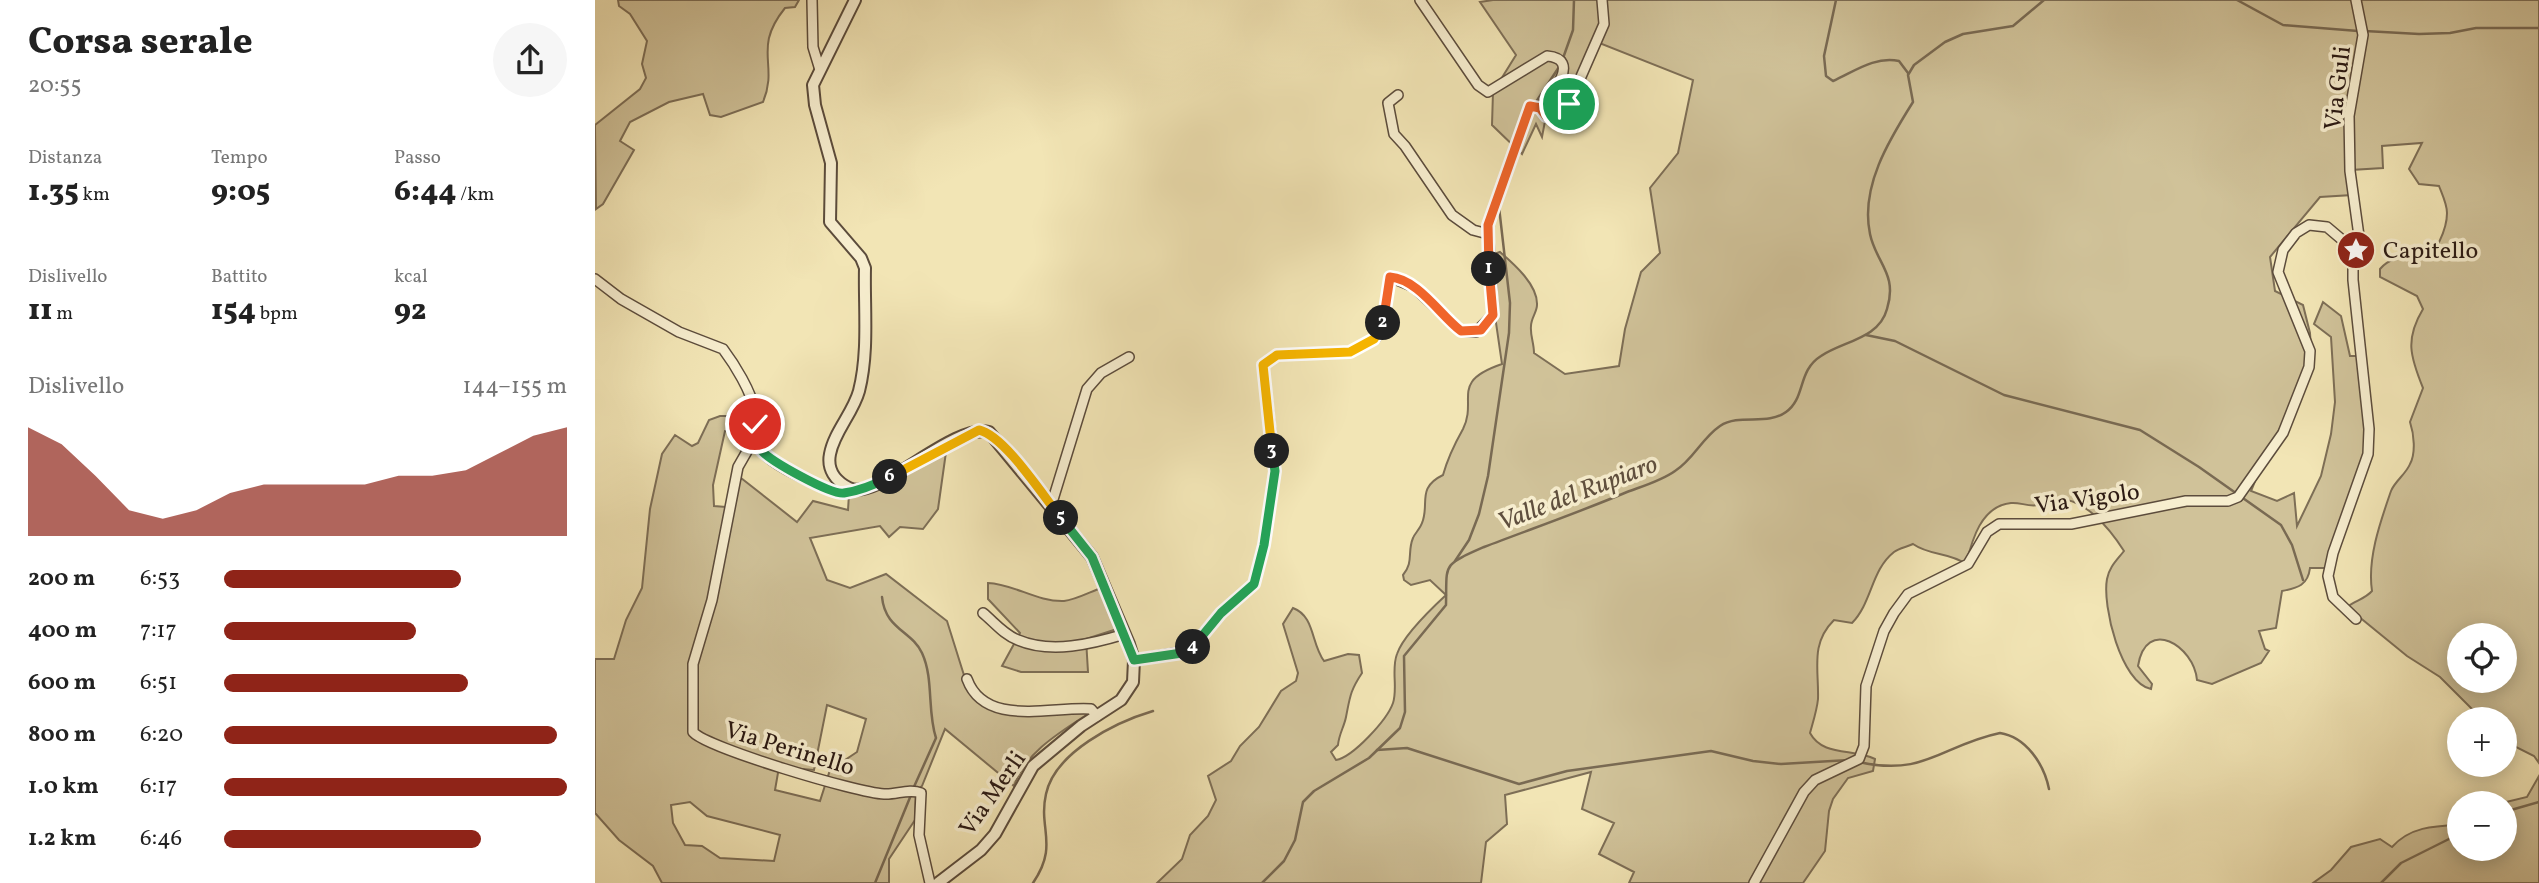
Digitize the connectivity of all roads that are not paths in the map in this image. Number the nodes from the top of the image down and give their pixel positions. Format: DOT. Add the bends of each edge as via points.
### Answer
graph roads {
  1 [pos="812,0"];
  2 [pos="855,0"];
  3 [pos="1420,0"];
  4 [pos="1602,0"];
  5 [pos="2356,0"];
  6 [pos="820,70"];
  7 [pos="1398,95"];
  8 [pos="1535,107"];
  9 [pos="1488,234"];
  10 [pos="2353,249"];
  11 [pos="595,279"];
  12 [pos="1129,357"];
  13 [pos="757,442"];
  14 [pos="853,490"];
  15 [pos="1051,506"];
  16 [pos="983,613"];
  17 [pos="2356,619"];
  18 [pos="1125,634"];
  19 [pos="1134,660"];
  20 [pos="967,680"];
  21 [pos="1097,716"];
  22 [pos="930,883"];
  23 [pos="938,883"];
  24 [pos="1754,883"];
  1 -- 6 [label="street" via="813,47"];
  2 -- 6 [label="street"];
  3 -- 8 [label="street" via="1487,92 1547,57 1561,60 1565,70 1557,87"];
  4 -- 8 [label="street" via="1604,24 1559,121"];
  5 -- 10 [label="street, Via Guli" via="2363,35 2349,116 2359,236"];
  6 -- 14 [label="street" via="813,85 831,163 830,222 865,268 859,389 830,452 830,471"];
  7 -- 9 [label="street" via="1388,103 1394,134 1452,215"];
  8 -- 9 [label="street" via="1500,185"];
  9 -- 19 [label="street" via="1493,315 1481,330 1461,331 1414,287 1390,277 1383,325 1374,339 1350,352 1277,355 1263,365 1275,471 1254,584 1188,651"];
  10 -- 17 [label="street" via="2355,306 2367,385 2368,454 2328,576 2336,602"];
  10 -- 24 [label="street, Via Vigolo" via="2327,227 2309,225 2283,250 2277,272 2310,351 2309,367 2283,433 2238,498 2186,501 2071,524 1999,524 1987,531 1968,564 1908,594 1884,631 1867,685 1864,746 1859,758 1815,780 1804,792"];
  11 -- 13 [label="street" via="679,332 723,349 755,411"];
  12 -- 15 [label="street" via="1101,373 1087,388"];
  13 -- 14 [label="street" via="771,460 825,488 843,494"];
  13 -- 22 [label="street, Via Perinello" via="738,467 712,600 693,664 694,732 717,747 835,785 885,795 913,791 923,798 919,835"];
  14 -- 15 [label="street" via="881,481 979,430 989,432 1003,446"];
  15 -- 18 [label="street" via="1092,557"];
  16 -- 18 [label="street" via="1006,633 1030,644 1082,645"];
  18 -- 19 [label="street"];
  19 -- 21 [label="street, Via Merli" via="1133,682 1121,699"];
  20 -- 21 [label="street" via="976,697 992,707 1091,709"];
  21 -- 23 [label="street, Via Merli" via="1033,766 988,842"];
}
